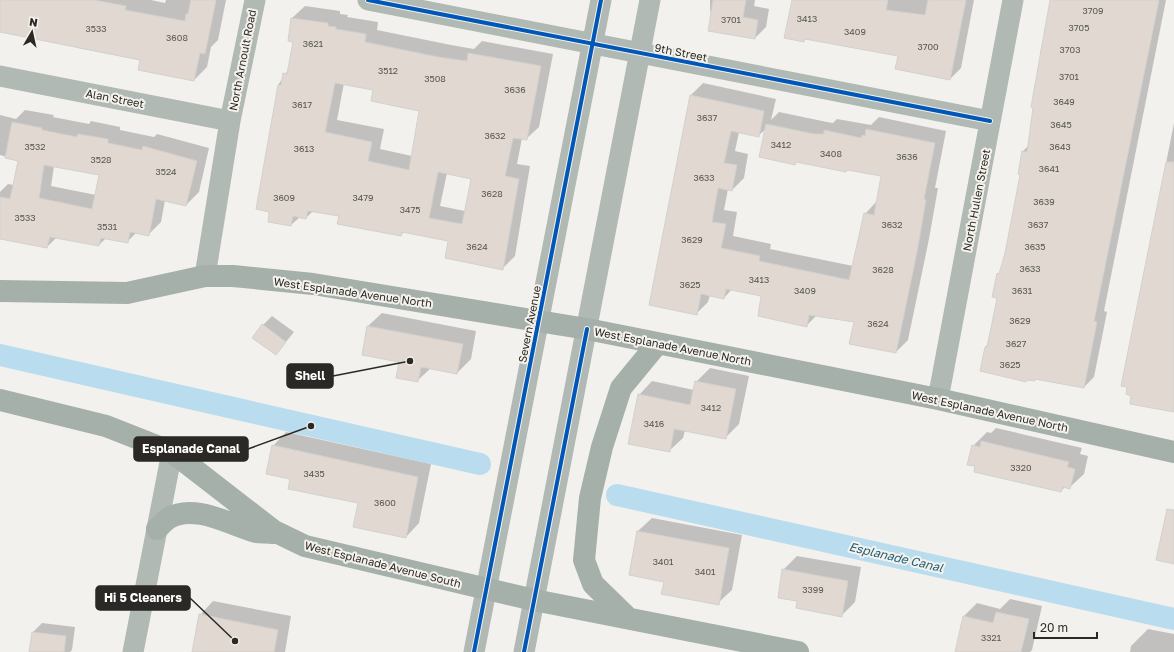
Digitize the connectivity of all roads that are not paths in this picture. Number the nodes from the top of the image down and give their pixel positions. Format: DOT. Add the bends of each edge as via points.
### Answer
graph roads {
  1 [pos="255,0"];
  2 [pos="368,0"];
  3 [pos="601,0"];
  4 [pos="650,0"];
  5 [pos="1013,0"];
  6 [pos="592,44"];
  7 [pos="640,53"];
  8 [pos="0,76"];
  9 [pos="230,121"];
  10 [pos="990,121"];
  11 [pos="205,276"];
  12 [pos="0,292"];
  13 [pos="539,320"];
  14 [pos="587,329"];
  15 [pos="658,343"];
  16 [pos="938,399"];
  17 [pos="0,400"];
  18 [pos="172,452"];
  19 [pos="1174,452"];
  20 [pos="157,529"];
  21 [pos="278,533"];
  22 [pos="487,589"];
  23 [pos="534,600"];
  24 [pos="628,618"];
  25 [pos="133,652"];
  26 [pos="474,652"];
  27 [pos="524,652"];
  28 [pos="798,652"];
  1 -- 9 [label="street, North Arnoult Road"];
  2 -- 6 [label="street, 9th Street"];
  3 -- 6 [label="street, Severn Avenue"];
  4 -- 7 [label="street"];
  5 -- 10 [label="street, North Hullen Street"];
  6 -- 7 [label="street, 9th Street"];
  6 -- 13 [label="street, Severn Avenue"];
  7 -- 10 [label="street, 9th Street"];
  7 -- 14 [label="street"];
  8 -- 9 [label="street, Alan Street"];
  9 -- 11 [label="street, North Arnoult Road"];
  10 -- 16 [label="street, North Hullen Street"];
  11 -- 12 [label="main road, West Esplanade Avenue North" via="127,293"];
  11 -- 13 [label="main road, West Esplanade Avenue North" via="313,284"];
  13 -- 14 [label="main road, West Esplanade Avenue North"];
  13 -- 22 [label="street, Severn Avenue"];
  14 -- 15 [label="main road, West Esplanade Avenue North"];
  14 -- 23 [label="street"];
  15 -- 16 [label="main road, West Esplanade Avenue North"];
  15 -- 24 [label="main road" via="621,388 602,447 590,498 584,560 593,584"];
  16 -- 19 [label="main road, West Esplanade Avenue North"];
  17 -- 18 [label="main road, West Esplanade Avenue South" via="106,426"];
  18 -- 20 [label="street"];
  18 -- 21 [label="main road, West Esplanade Avenue South"];
  20 -- 21 [label="main road" via="168,518 184,513 224,520 257,532"];
  20 -- 25 [label="street"];
  21 -- 22 [label="main road, West Esplanade Avenue South" via="305,546"];
  22 -- 23 [label="main road, West Esplanade Avenue South"];
  22 -- 26 [label="street, Severn Avenue"];
  23 -- 24 [label="main road, West Esplanade Avenue South"];
  23 -- 27 [label="street"];
  24 -- 28 [label="main road, West Esplanade Avenue South"];
}
